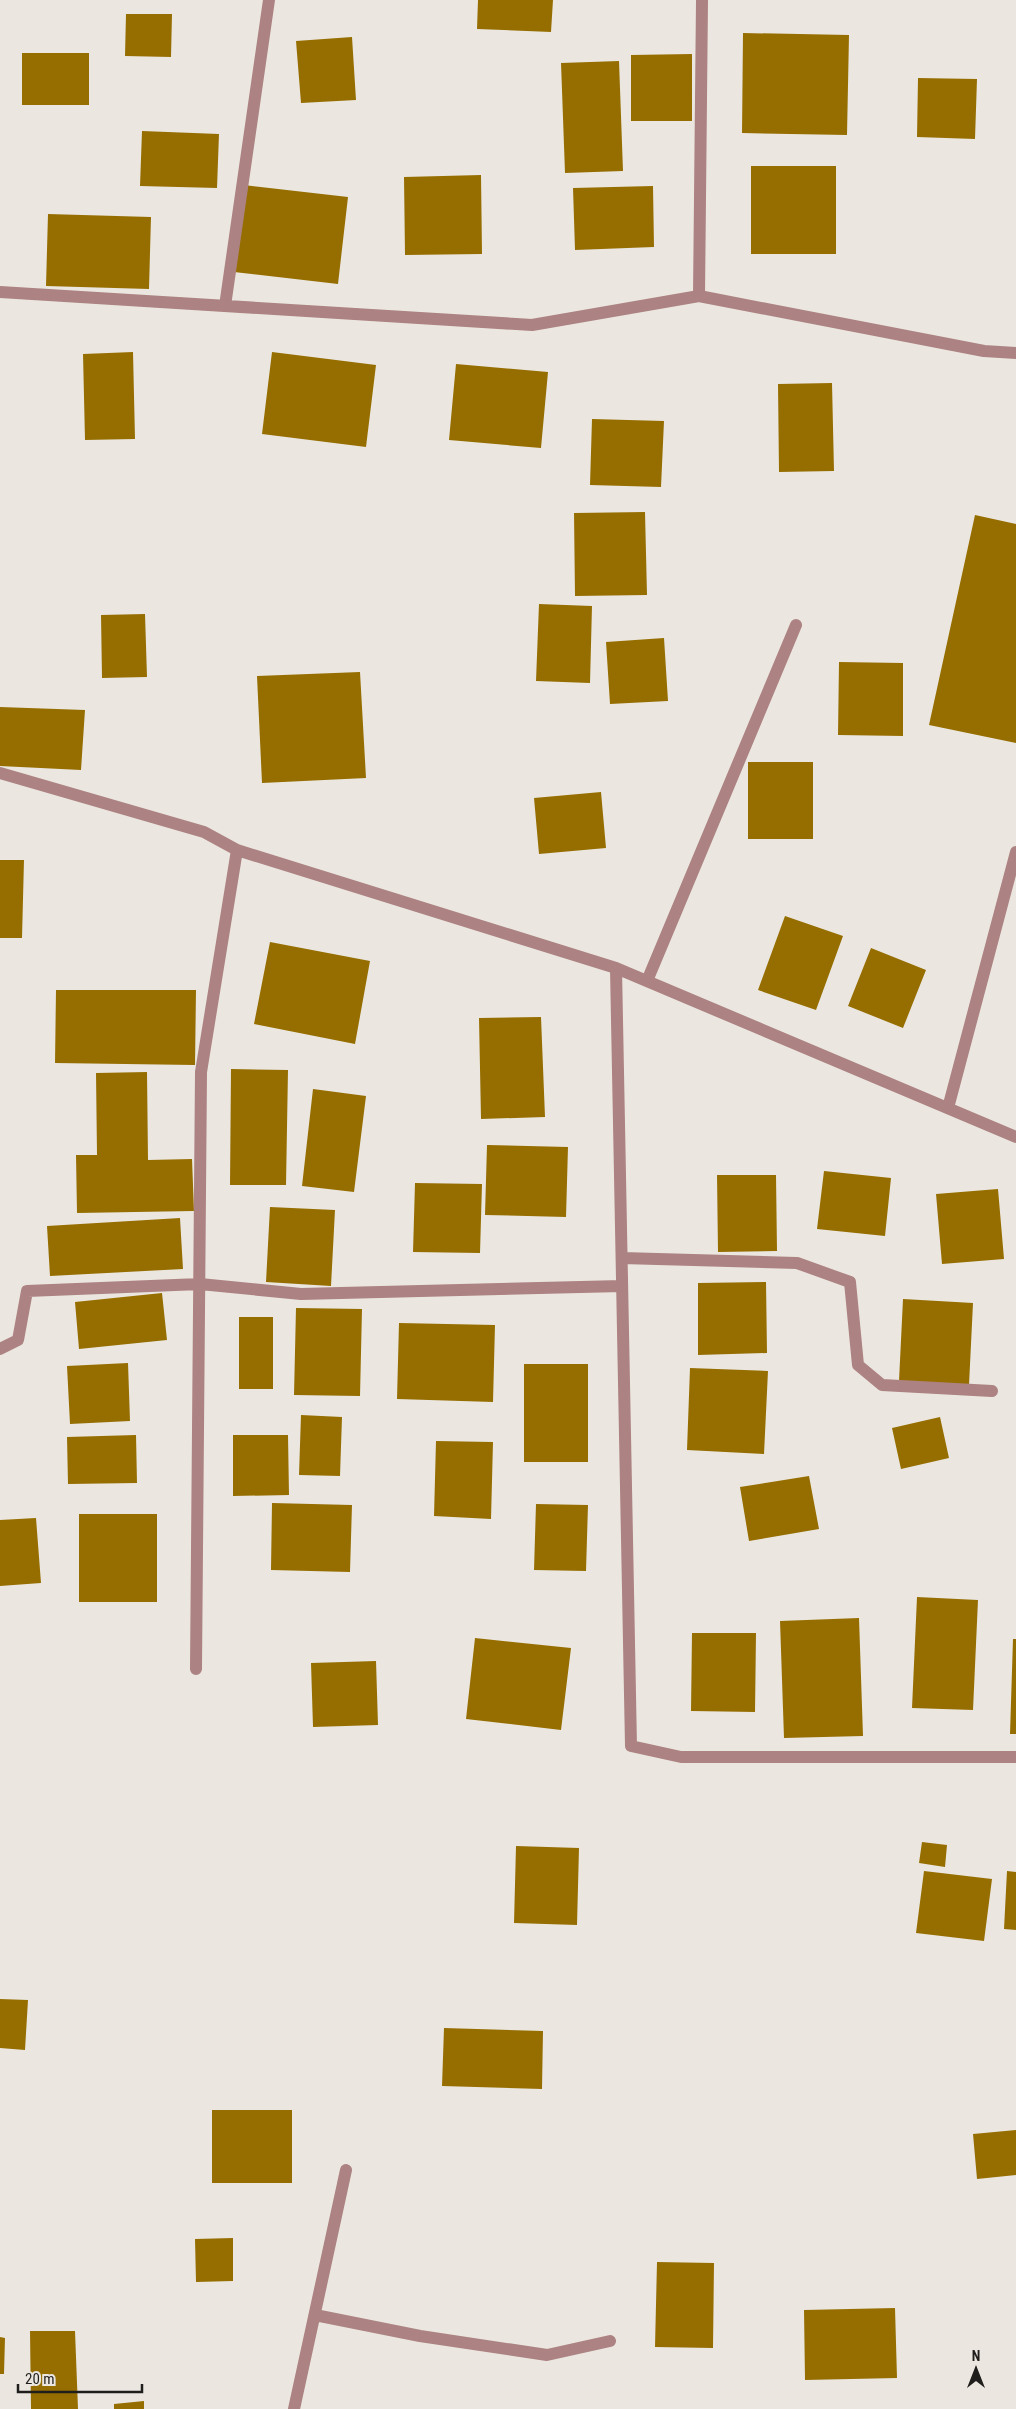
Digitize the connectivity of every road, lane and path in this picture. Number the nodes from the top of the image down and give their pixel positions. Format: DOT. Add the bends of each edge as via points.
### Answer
graph roads {
  1 [pos="269,0"];
  2 [pos="702,0"];
  3 [pos="0,292"];
  4 [pos="699,296"];
  5 [pos="225,306"];
  6 [pos="1016,353"];
  7 [pos="796,625"];
  8 [pos="0,773"];
  9 [pos="237,850"];
  10 [pos="1016,852"];
  11 [pos="616,968"];
  12 [pos="647,981"];
  13 [pos="948,1108"];
  14 [pos="1016,1136"];
  15 [pos="622,1258"];
  16 [pos="200,1284"];
  17 [pos="622,1286"];
  18 [pos="0,1349"];
  19 [pos="992,1391"];
  20 [pos="196,1669"];
  21 [pos="1016,1757"];
  22 [pos="346,2170"];
  23 [pos="315,2315"];
  24 [pos="610,2341"];
  25 [pos="294,2409"];
  1 -- 5 [label="street"];
  2 -- 4 [label="street"];
  3 -- 5 [label="street"];
  4 -- 5 [label="street" via="532,325"];
  4 -- 6 [label="street" via="984,352"];
  7 -- 12 [label="street"];
  8 -- 9 [label="street" via="204,832"];
  9 -- 11 [label="street"];
  9 -- 16 [label="street" via="201,1072"];
  10 -- 13 [label="street"];
  11 -- 12 [label="street"];
  11 -- 15 [label="street"];
  12 -- 13 [label="street"];
  13 -- 14 [label="street"];
  15 -- 17 [label="street"];
  15 -- 19 [label="street" via="797,1263 806,1266 850,1282 858,1365 882,1385"];
  16 -- 17 [label="street" via="300,1294"];
  16 -- 18 [label="street" via="27,1291 18,1340"];
  16 -- 20 [label="street"];
  17 -- 21 [label="street" via="631,1746 681,1757"];
  22 -- 23 [label="street"];
  23 -- 24 [label="street" via="420,2336 547,2355"];
  23 -- 25 [label="street"];
}
